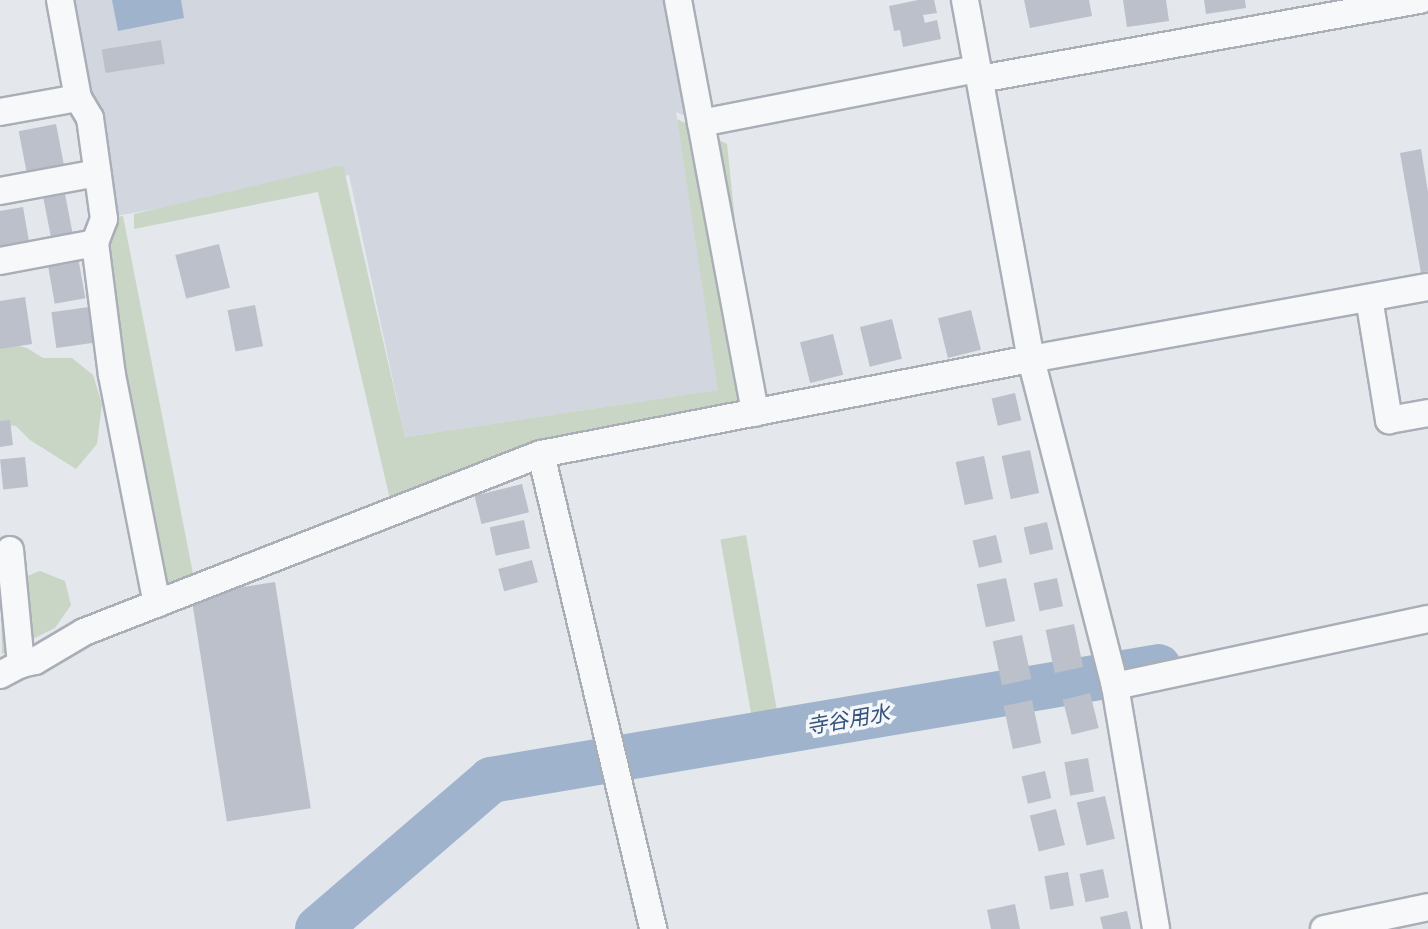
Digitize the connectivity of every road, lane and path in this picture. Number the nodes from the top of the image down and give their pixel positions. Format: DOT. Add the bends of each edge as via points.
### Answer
graph roads {
  1 [pos="60,0"];
  2 [pos="678,0"];
  3 [pos="965,0"];
  4 [pos="1421,0"];
  5 [pos="979,74"];
  6 [pos="78,98"];
  7 [pos="0,112"];
  8 [pos="701,123"];
  9 [pos="97,173"];
  10 [pos="0,191"];
  11 [pos="95,243"];
  12 [pos="0,261"];
  13 [pos="1428,287"];
  14 [pos="1369,298"];
  15 [pos="1031,359"];
  16 [pos="1428,413"];
  17 [pos="755,414"];
  18 [pos="541,454"];
  19 [pos="10,550"];
  20 [pos="157,604"];
  21 [pos="1428,619"];
  22 [pos="9,668"];
  23 [pos="1115,686"];
  24 [pos="1428,907"];
  25 [pos="1394,922"];
  26 [pos="653,929"];
  27 [pos="1156,929"];
  28 [pos="1324,929"];
  1 -- 6 [label="street"];
  2 -- 8 [label="street"];
  3 -- 5 [label="street"];
  4 -- 5 [label="street"];
  5 -- 8 [label="street"];
  5 -- 15 [label="street"];
  6 -- 7 [label="street"];
  6 -- 9 [label="street" via="90,118"];
  8 -- 17 [label="street"];
  9 -- 10 [label="street"];
  9 -- 11 [label="street" via="104,219"];
  11 -- 12 [label="street"];
  11 -- 20 [label="street" via="112,375"];
  13 -- 14 [label="street"];
  14 -- 15 [label="street"];
  14 -- 16 [label="street" via="1389,420"];
  15 -- 17 [label="street"];
  15 -- 23 [label="street"];
  17 -- 18 [label="street"];
  18 -- 20 [label="street"];
  18 -- 26 [label="street"];
  19 -- 22 [label="street"];
  20 -- 22 [label="street" via="84,632 35,661"];
  21 -- 23 [label="street"];
  23 -- 27 [label="street"];
  24 -- 25 [label="street"];
  25 -- 28 [label="street"];
}
